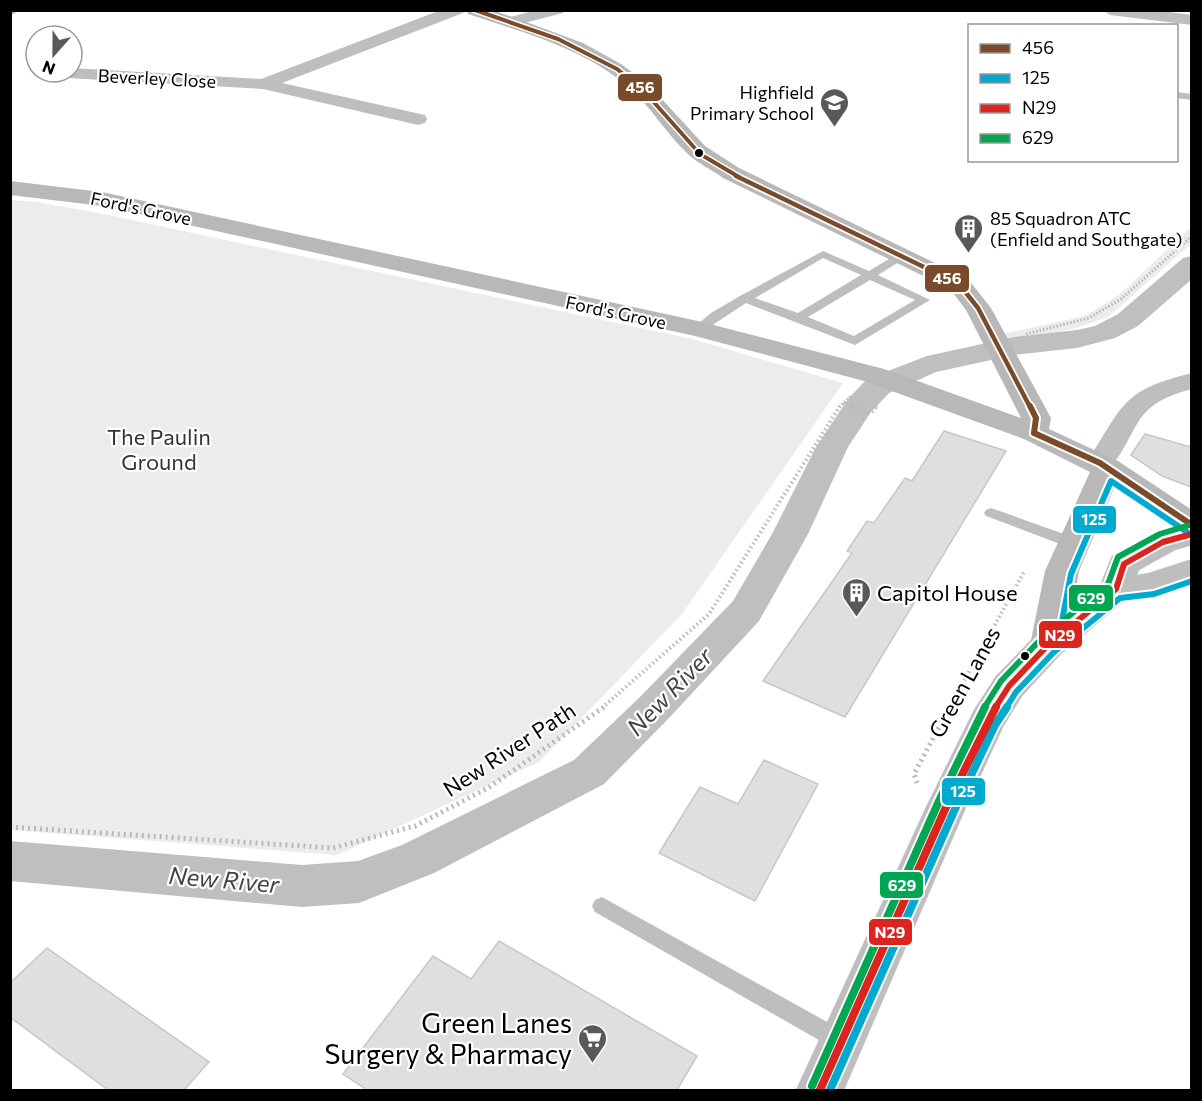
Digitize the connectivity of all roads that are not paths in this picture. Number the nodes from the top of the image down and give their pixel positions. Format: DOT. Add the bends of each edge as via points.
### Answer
graph roads {
  1 [pos="457,10"];
  2 [pos="474,10"];
  3 [pos="556,10"];
  4 [pos="1110,10"];
  5 [pos="1191,20"];
  6 [pos="509,22"];
  7 [pos="84,74"];
  8 [pos="263,84"];
  9 [pos="418,119"];
  10 [pos="10,188"];
  11 [pos="903,255"];
  12 [pos="871,275"];
  13 [pos="744,298"];
  14 [pos="799,317"];
  15 [pos="698,329"];
  16 [pos="1191,381"];
  17 [pos="1034,433"];
  18 [pos="1103,465"];
  19 [pos="991,513"];
  20 [pos="1191,525"];
  21 [pos="1191,534"];
  22 [pos="1073,543"];
  23 [pos="1191,570"];
  24 [pos="1116,589"];
  25 [pos="1048,645"];
  26 [pos="602,906"];
  27 [pos="842,1042"];
  28 [pos="820,1090"];
  1 -- 8 [label="street, Beverley Close"];
  2 -- 6 [label="street"];
  3 -- 6 [label="street"];
  4 -- 5 [label="street"];
  6 -- 11 [label="street" via="610,65 652,99 698,152 731,173"];
  7 -- 8 [label="street, Beverley Close"];
  8 -- 9 [label="street, Beverley Close"];
  10 -- 15 [label="street, Ford's Grove" via="102,199"];
  11 -- 12 [label="lane"];
  11 -- 17 [label="street" via="959,284 978,308 1036,418"];
  12 -- 13 [label="lane" via="823,254"];
  12 -- 14 [label="lane"];
  12 -- 14 [label="lane" via="924,300 855,340"];
  13 -- 14 [label="lane"];
  13 -- 15 [label="lane"];
  15 -- 17 [label="street, Ford's Grove" via="874,375"];
  16 -- 18 [label="street" via="1149,395 1129,413"];
  17 -- 18 [label="street, Ford's Grove"];
  18 -- 20 [label="street, Ford's Grove"];
  18 -- 22 [label="street"];
  19 -- 22 [label="lane"];
  21 -- 24 [label="main road, Green Lanes" via="1163,542 1124,564"];
  22 -- 25 [label="street" via="1062,571"];
  23 -- 24 [label="main road" via="1152,585"];
  24 -- 25 [label="main road, Green Lanes"];
  25 -- 27 [label="main road, Green Lanes" via="1009,686 987,721"];
  26 -- 27 [label="lane"];
  27 -- 28 [label="main road, Green Lanes"];
}
